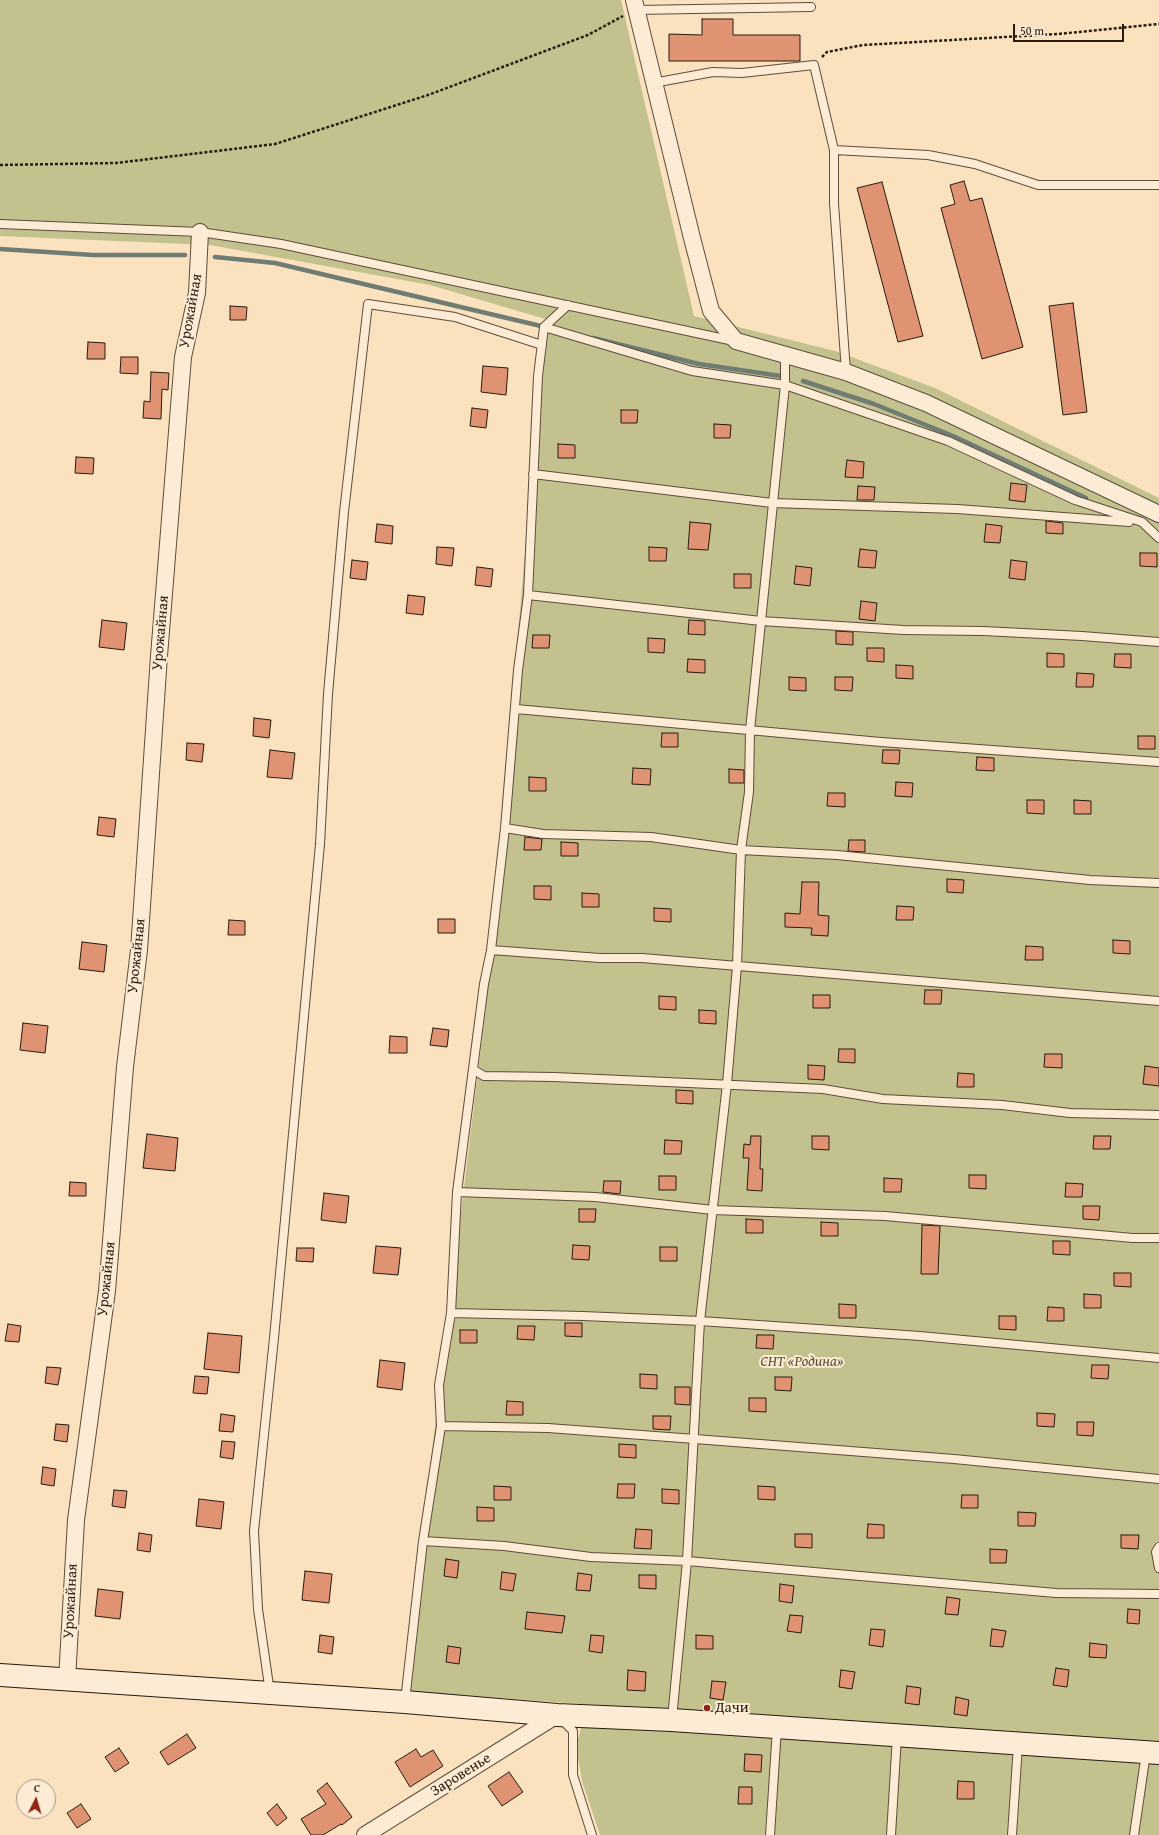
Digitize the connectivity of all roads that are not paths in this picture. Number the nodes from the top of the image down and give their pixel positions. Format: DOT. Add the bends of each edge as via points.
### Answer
graph roads {
  1 [pos="635,5"];
  2 [pos="811,7"];
  3 [pos="653,83"];
  4 [pos="834,150"];
  5 [pos="1159,185"];
  6 [pos="0,224"];
  7 [pos="200,232"];
  8 [pos="568,305"];
  9 [pos="544,327"];
  10 [pos="736,341"];
  11 [pos="542,345"];
  12 [pos="785,355"];
  13 [pos="846,372"];
  14 [pos="785,385"];
  15 [pos="533,474"];
  16 [pos="772,503"];
  17 [pos="1159,514"];
  18 [pos="1142,522"];
  19 [pos="1159,538"];
  20 [pos="528,595"];
  21 [pos="761,621"];
  22 [pos="1159,642"];
  23 [pos="516,709"];
  24 [pos="750,730"];
  25 [pos="1159,762"];
  26 [pos="506,828"];
  27 [pos="741,850"];
  28 [pos="1159,883"];
  29 [pos="491,950"];
  30 [pos="737,966"];
  31 [pos="1159,1002"];
  32 [pos="474,1070"];
  33 [pos="726,1084"];
  34 [pos="1159,1115"];
  35 [pos="457,1192"];
  36 [pos="713,1210"];
  37 [pos="1159,1238"];
  38 [pos="451,1313"];
  39 [pos="700,1321"];
  40 [pos="1159,1358"];
  41 [pos="441,1426"];
  42 [pos="694,1439"];
  43 [pos="1159,1479"];
  44 [pos="423,1541"];
  45 [pos="1159,1547"];
  46 [pos="687,1561"];
  47 [pos="1159,1568"];
  48 [pos="1159,1594"];
  49 [pos="0,1675"];
  50 [pos="67,1680"];
  51 [pos="270,1693"];
  52 [pos="405,1702"];
  53 [pos="558,1715"];
  54 [pos="672,1720"];
  55 [pos="777,1727"];
  56 [pos="897,1735"];
  57 [pos="1018,1744"];
  58 [pos="1153,1753"];
  59 [pos="364,1835"];
  60 [pos="592,1835"];
  61 [pos="770,1835"];
  62 [pos="891,1835"];
  63 [pos="1012,1835"];
  64 [pos="1134,1835"];
  1 -- 2 [label="lane"];
  1 -- 3 [label="street"];
  3 -- 4 [label="lane" via="713,72 742,73 814,65"];
  3 -- 10 [label="street" via="712,311"];
  4 -- 5 [label="lane" via="928,155 975,164 1038,185"];
  4 -- 13 [label="lane" via="834,203"];
  6 -- 7 [label="lane"];
  7 -- 8 [label="lane" via="281,244"];
  7 -- 50 [label="street, Урожайная" via="197,293 183,357 138,950 125,1067 107,1291 76,1520"];
  8 -- 9 [label="lane"];
  8 -- 10 [label="lane"];
  9 -- 11 [label="lane"];
  9 -- 14 [label="lane" via="692,372"];
  10 -- 12 [label="street"];
  11 -- 15 [label="lane"];
  11 -- 51 [label="lane" via="455,317 368,304 344,512 328,694 320,844 254,1531 258,1609"];
  12 -- 13 [label="street"];
  12 -- 14 [label="lane"];
  13 -- 17 [label="street" via="926,403"];
  14 -- 16 [label="lane"];
  14 -- 18 [label="lane" via="948,441 1075,500"];
  15 -- 16 [label="lane"];
  15 -- 20 [label="lane"];
  16 -- 18 [label="lane" via="957,509"];
  16 -- 21 [label="lane"];
  18 -- 19 [label="lane"];
  20 -- 21 [label="lane"];
  20 -- 23 [label="lane" via="518,670"];
  21 -- 22 [label="lane"];
  21 -- 24 [label="lane"];
  23 -- 24 [label="lane"];
  23 -- 26 [label="lane"];
  24 -- 25 [label="lane"];
  24 -- 27 [label="lane" via="749,792"];
  26 -- 27 [label="lane" via="543,834 651,837"];
  26 -- 29 [label="lane"];
  27 -- 28 [label="lane" via="853,856 1090,880"];
  27 -- 30 [label="lane"];
  29 -- 30 [label="lane"];
  29 -- 32 [label="lane" via="484,984"];
  30 -- 31 [label="lane"];
  30 -- 33 [label="lane"];
  32 -- 33 [label="lane" via="484,1076"];
  32 -- 35 [label="lane"];
  33 -- 34 [label="lane" via="823,1089 883,1098 1002,1105 1070,1113"];
  33 -- 36 [label="lane"];
  35 -- 36 [label="lane" via="595,1197"];
  35 -- 38 [label="lane"];
  36 -- 37 [label="lane" via="885,1216 1133,1238"];
  36 -- 39 [label="lane"];
  38 -- 39 [label="lane"];
  38 -- 41 [label="lane" via="438,1385"];
  39 -- 40 [label="lane" via="920,1336"];
  39 -- 42 [label="lane"];
  41 -- 42 [label="lane" via="548,1428"];
  41 -- 44 [label="lane"];
  42 -- 43 [label="lane" via="954,1459"];
  42 -- 46 [label="lane"];
  44 -- 46 [label="lane" via="504,1546 591,1556"];
  44 -- 52 [label="lane"];
  45 -- 47 [label="lane" via="1156,1552"];
  46 -- 48 [label="lane" via="1056,1593"];
  46 -- 54 [label="lane"];
  49 -- 50 [label="street"];
  50 -- 51 [label="street"];
  51 -- 52 [label="street"];
  52 -- 53 [label="street"];
  53 -- 54 [label="street"];
  53 -- 59 [label="street, Заровенье"];
  53 -- 60 [label="lane" via="573,1731 573,1775"];
  54 -- 55 [label="street"];
  55 -- 56 [label="street"];
  55 -- 61 [label="lane"];
  56 -- 57 [label="street"];
  56 -- 62 [label="lane"];
  57 -- 58 [label="street"];
  57 -- 63 [label="lane"];
  58 -- 64 [label="lane"];
}
